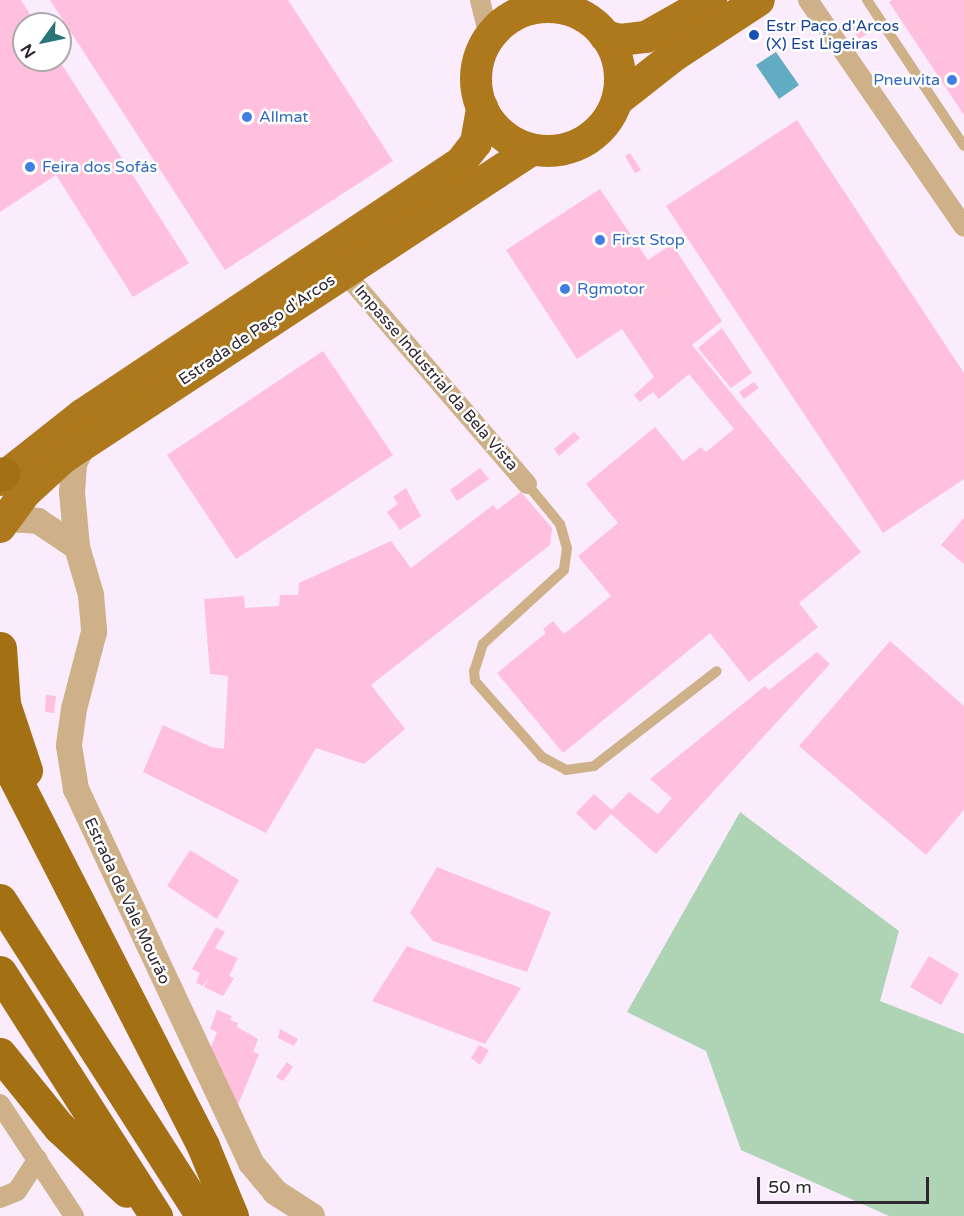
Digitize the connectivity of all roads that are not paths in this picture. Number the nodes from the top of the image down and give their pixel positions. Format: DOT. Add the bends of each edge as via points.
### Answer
graph roads {
  1 [pos="480,0"];
  2 [pos="711,0"];
  3 [pos="759,0"];
  4 [pos="808,0"];
  5 [pos="867,0"];
  6 [pos="583,18"];
  7 [pos="489,35"];
  8 [pos="619,99"];
  9 [pos="482,108"];
  10 [pos="964,146"];
  11 [pos="530,151"];
  12 [pos="964,227"];
  13 [pos="344,272"];
  14 [pos="84,444"];
  15 [pos="1,476"];
  16 [pos="527,484"];
  17 [pos="3,523"];
  18 [pos="77,547"];
  19 [pos="0,648"];
  20 [pos="717,671"];
  21 [pos="0,749"];
  22 [pos="0,900"];
  23 [pos="88,925"];
  24 [pos="0,972"];
  25 [pos="0,1054"];
  26 [pos="0,1104"];
  27 [pos="38,1159"];
  28 [pos="0,1198"];
  29 [pos="74,1216"];
  30 [pos="155,1216"];
  31 [pos="202,1216"];
  32 [pos="232,1216"];
  33 [pos="312,1216"];
  1 -- 7 [label="street"];
  2 -- 6 [label="main road, Estrada de Paço d'Arcos" via="646,37 621,40"];
  3 -- 8 [label="main road" via="675,55"];
  4 -- 12 [label="street"];
  5 -- 10 [label="lane"];
  6 -- 7 [label="main road, Estrada de Paço d'Arcos" via="559,8 527,8 513,13"];
  6 -- 8 [label="main road" via="620,63"];
  7 -- 9 [label="main road, Estrada de Paço d'Arcos" via="476,69"];
  8 -- 11 [label="main road" via="599,129 581,141 560,150"];
  9 -- 11 [label="main road, Estrada de Paço d'Arcos" via="493,127 510,142"];
  9 -- 15 [label="main road, Estrada de Paço d'Arcos" via="476,144 461,162 82,415"];
  11 -- 13 [label="main road, Estrada de Paço d'Arcos"];
  13 -- 14 [label="main road, Estrada de Paço d'Arcos"];
  13 -- 16 [label="street, Impasse Industrial da Bela Vista"];
  14 -- 17 [label="main road, Estrada de Paço d'Arcos" via="40,477"];
  14 -- 18 [label="street, Estrada de Vale Mourão" via="72,476"];
  16 -- 20 [label="lane" via="560,524 567,548 564,570 483,644 474,671 475,681 542,757 566,770 594,766"];
  17 -- 18 [label="street" via="39,521"];
  18 -- 33 [label="street, Estrada de Vale Mourão" via="91,595 94,632 74,709 69,746 76,789 251,1162 275,1192"];
  19 -- 23 [label="highway" via="4,704 15,743"];
  21 -- 23 [label="highway"];
  22 -- 31 [label="highway"];
  23 -- 32 [label="highway" via="203,1146"];
  24 -- 30 [label="highway"];
  25 -- 30 [label="highway" via="59,1127"];
  26 -- 27 [label="street"];
  27 -- 28 [label="street" via="17,1191"];
  27 -- 29 [label="street"];
}
